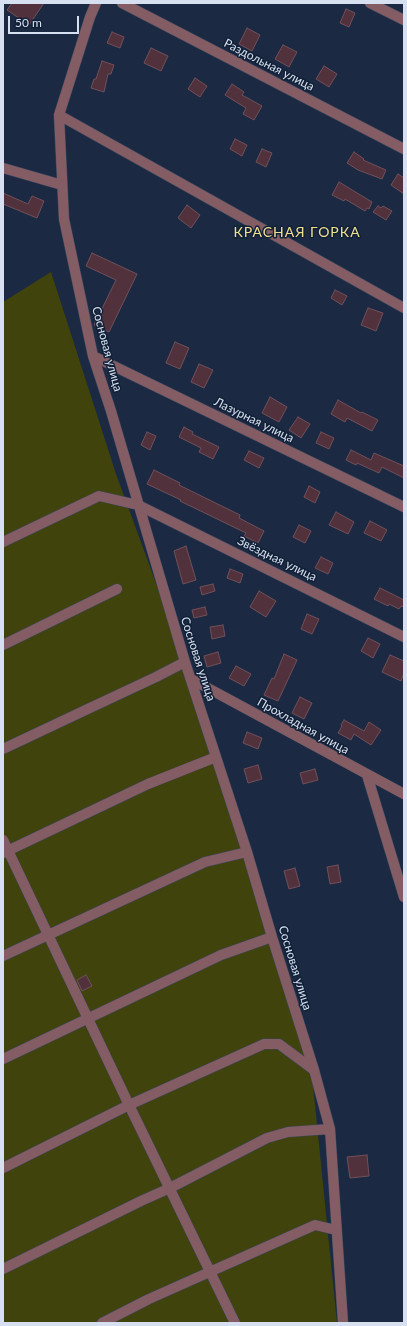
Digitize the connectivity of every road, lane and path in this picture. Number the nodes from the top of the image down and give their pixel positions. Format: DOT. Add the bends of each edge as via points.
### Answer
graph roads {
  1 [pos="96,3"];
  2 [pos="122,3"];
  3 [pos="370,3"];
  4 [pos="404,20"];
  5 [pos="59,114"];
  6 [pos="404,149"];
  7 [pos="3,168"];
  8 [pos="62,185"];
  9 [pos="404,308"];
  10 [pos="94,356"];
  11 [pos="138,505"];
  12 [pos="404,507"];
  13 [pos="3,542"];
  14 [pos="117,589"];
  15 [pos="404,636"];
  16 [pos="3,645"];
  17 [pos="185,662"];
  18 [pos="191,679"];
  19 [pos="3,749"];
  20 [pos="216,757"];
  21 [pos="367,775"];
  22 [pos="404,794"];
  23 [pos="3,840"];
  24 [pos="6,852"];
  25 [pos="247,852"];
  26 [pos="404,897"];
  27 [pos="48,936"];
  28 [pos="272,936"];
  29 [pos="3,956"];
  30 [pos="88,1019"];
  31 [pos="3,1060"];
  32 [pos="314,1070"];
  33 [pos="129,1105"];
  34 [pos="330,1129"];
  35 [pos="3,1168"];
  36 [pos="170,1188"];
  37 [pos="336,1230"];
  38 [pos="3,1269"];
  39 [pos="211,1271"];
  40 [pos="102,1323"];
  41 [pos="235,1323"];
  42 [pos="342,1323"];
  1 -- 5 [label="street, Сосновая улица"];
  2 -- 6 [label="street, Раздольная улица"];
  3 -- 4 [label="street"];
  5 -- 8 [label="street, Сосновая улица"];
  5 -- 9 [label="street"];
  7 -- 8 [label="street"];
  8 -- 10 [label="street, Сосновая улица" via="64,219"];
  10 -- 11 [label="street, Сосновая улица"];
  10 -- 12 [label="street, Лазурная улица"];
  11 -- 13 [label="street, Звёздная улица" via="99,496"];
  11 -- 15 [label="street, Звёздная улица"];
  11 -- 17 [label="street, Сосновая улица"];
  14 -- 16 [label="street"];
  17 -- 18 [label="street, Сосновая улица"];
  17 -- 19 [label="street"];
  18 -- 20 [label="street, Сосновая улица"];
  18 -- 21 [label="street, Прохладная улица"];
  20 -- 24 [label="street" via="148,784"];
  20 -- 25 [label="street, Сосновая улица"];
  21 -- 22 [label="street, Прохладная улица"];
  21 -- 26 [label="street"];
  23 -- 24 [label="street"];
  24 -- 27 [label="street"];
  25 -- 27 [label="street" via="205,862"];
  25 -- 28 [label="street, Сосновая улица"];
  27 -- 29 [label="street"];
  27 -- 30 [label="street"];
  28 -- 30 [label="street" via="221,955"];
  28 -- 32 [label="street, Сосновая улица"];
  30 -- 31 [label="street"];
  30 -- 33 [label="street"];
  32 -- 33 [label="street" via="279,1044 264,1044"];
  32 -- 34 [label="street, Сосновая улица"];
  33 -- 35 [label="street"];
  33 -- 36 [label="street"];
  34 -- 36 [label="street" via="288,1132 267,1138"];
  34 -- 37 [label="street, Сосновая улица"];
  36 -- 38 [label="street"];
  36 -- 39 [label="street"];
  37 -- 39 [label="street" via="315,1225"];
  37 -- 42 [label="street, Сосновая улица"];
  39 -- 40 [label="street"];
  39 -- 41 [label="street"];
}
